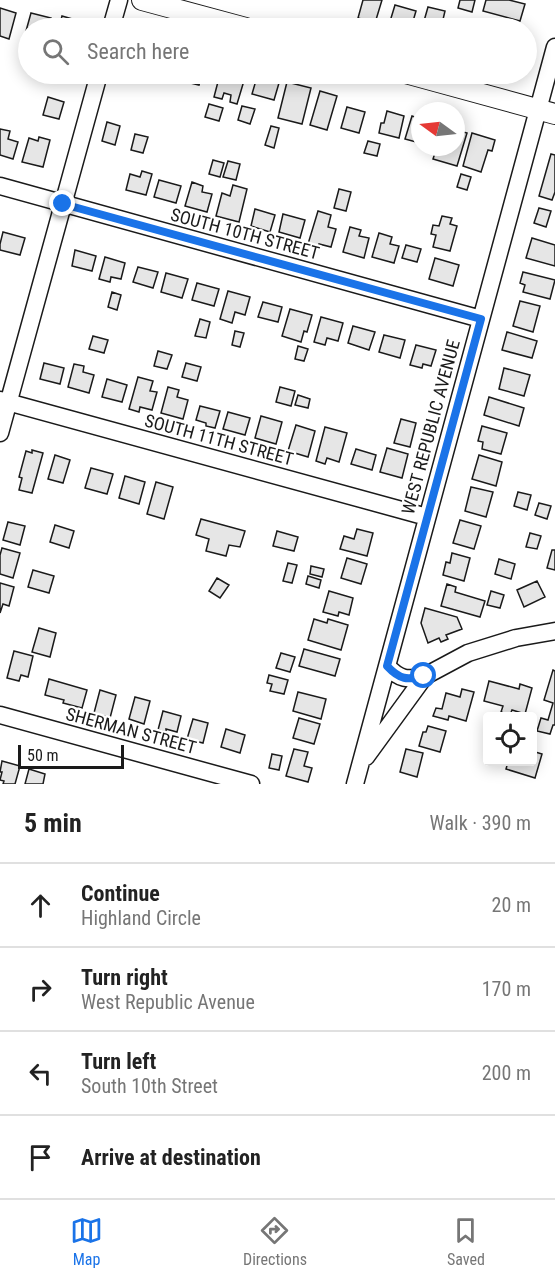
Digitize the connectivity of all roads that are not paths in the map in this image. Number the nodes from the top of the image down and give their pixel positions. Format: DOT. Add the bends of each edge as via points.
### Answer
graph roads {
  1 [pos="119,0"];
  2 [pos="142,0"];
  3 [pos="114,18"];
  4 [pos="209,18"];
  5 [pos="555,46"];
  6 [pos="96,84"];
  7 [pos="446,84"];
  8 [pos="546,111"];
  9 [pos="0,186"];
  10 [pos="63,204"];
  11 [pos="481,319"];
  12 [pos="4,401"];
  13 [pos="0,433"];
  14 [pos="427,518"];
  15 [pos="555,631"];
  16 [pos="387,666"];
  17 [pos="424,676"];
  18 [pos="0,715"];
  19 [pos="360,767"];
  20 [pos="251,784"];
  21 [pos="355,784"];
  1 -- 3 [label="street"];
  2 -- 4 [label="main road"];
  5 -- 8 [label="street, WEST REPUBLIC AVENUE"];
  6 -- 10 [label="street"];
  7 -- 8 [label="main road"];
  8 -- 11 [label="street, WEST REPUBLIC AVENUE"];
  9 -- 10 [label="street, SOUTH 10TH STREET"];
  10 -- 11 [label="street, SOUTH 10TH STREET"];
  10 -- 12 [label="street"];
  11 -- 14 [label="street, WEST REPUBLIC AVENUE"];
  12 -- 13 [label="street"];
  12 -- 14 [label="street, SOUTH 11TH STREET"];
  14 -- 16 [label="street, WEST REPUBLIC AVENUE"];
  15 -- 17 [label="street" via="468,653"];
  16 -- 17 [label="street" via="401,678"];
  16 -- 19 [label="street, WEST REPUBLIC AVENUE"];
  17 -- 19 [label="street"];
  18 -- 20 [label="street, SHERMAN STREET"];
  19 -- 21 [label="street, WEST REPUBLIC AVENUE"];
}
